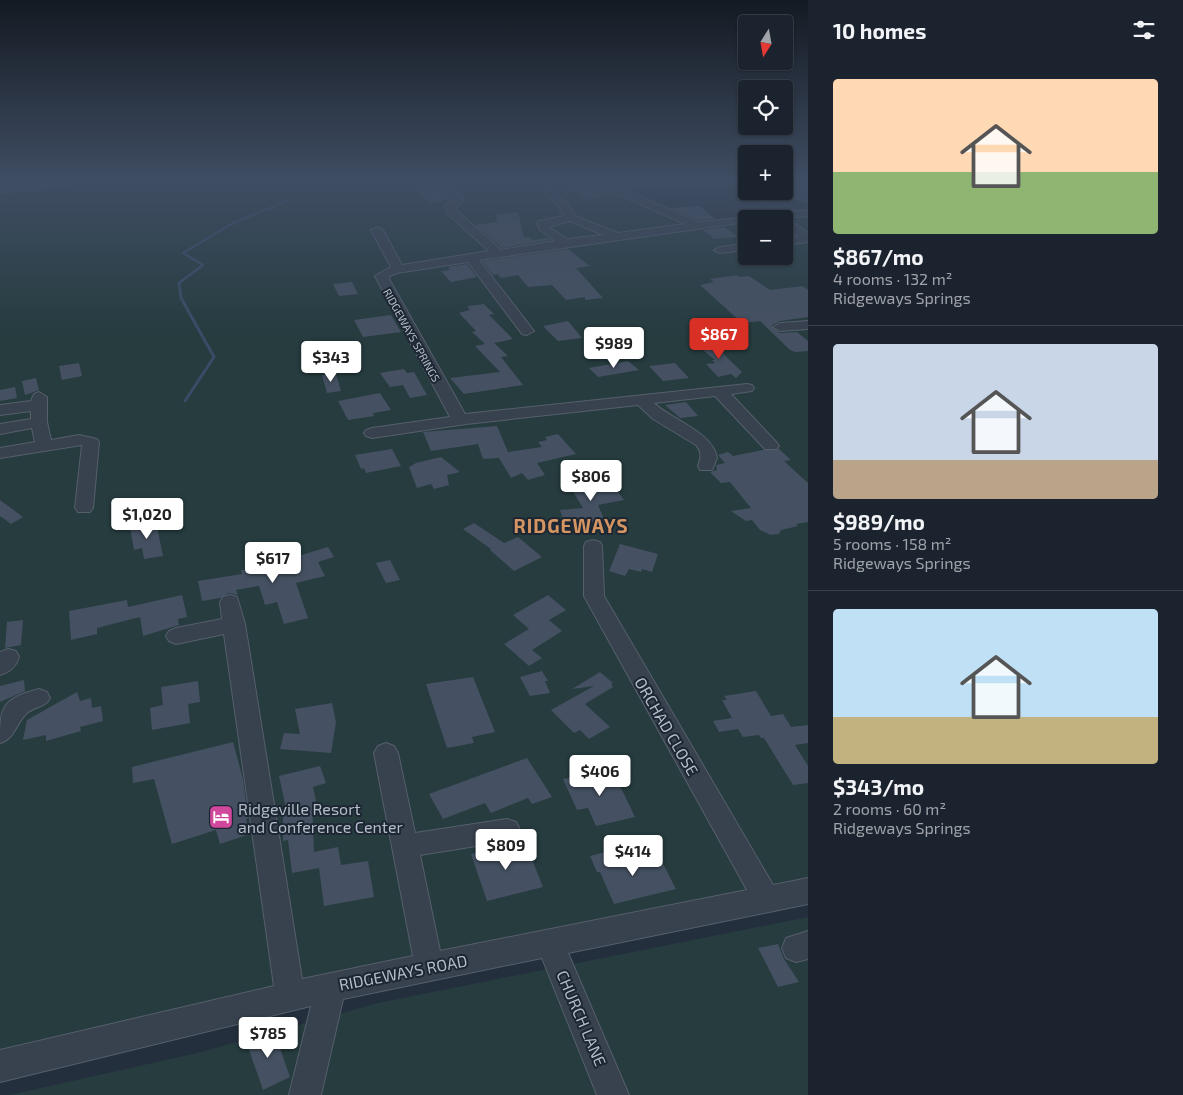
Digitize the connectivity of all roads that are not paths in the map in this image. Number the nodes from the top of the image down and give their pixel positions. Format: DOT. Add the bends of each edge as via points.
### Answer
graph roads {
  1 [pos="378,232"];
  2 [pos="475,232"];
  3 [pos="550,232"];
  4 [pos="607,232"];
  5 [pos="642,232"];
  6 [pos="794,232"];
  7 [pos="617,236"];
  8 [pos="808,239"];
  9 [pos="793,241"];
  10 [pos="565,243"];
  11 [pos="738,248"];
  12 [pos="720,250"];
  13 [pos="498,253"];
  14 [pos="470,258"];
  15 [pos="398,269"];
  16 [pos="808,325"];
  17 [pos="780,327"];
  18 [pos="527,331"];
  19 [pos="746,388"];
  20 [pos="719,391"];
  21 [pos="642,400"];
  22 [pos="39,401"];
  23 [pos="0,410"];
  24 [pos="466,419"];
  25 [pos="39,422"];
  26 [pos="0,429"];
  27 [pos="372,433"];
  28 [pos="44,445"];
  29 [pos="771,446"];
  30 [pos="0,453"];
  31 [pos="706,466"];
  32 [pos="84,508"];
  33 [pos="593,546"];
  34 [pos="176,636"];
  35 [pos="39,698"];
  36 [pos="0,734"];
  37 [pos="386,753"];
  38 [pos="507,830"];
  39 [pos="405,846"];
  40 [pos="808,891"];
  41 [pos="766,899"];
  42 [pos="549,942"];
  43 [pos="429,967"];
  44 [pos="331,987"];
  45 [pos="290,996"];
  46 [pos="0,1066"];
  47 [pos="305,1095"];
  48 [pos="613,1095"];
  1 -- 15 [label="street"];
  2 -- 13 [label="street"];
  3 -- 10 [label="street"];
  4 -- 7 [label="street"];
  5 -- 7 [label="street, RIDGEWAYS SPRINGS"];
  6 -- 8 [label="street"];
  7 -- 10 [label="street, RIDGEWAYS SPRINGS"];
  8 -- 9 [label="street"];
  10 -- 13 [label="street, RIDGEWAYS SPRINGS"];
  11 -- 12 [label="street"];
  13 -- 14 [label="street, RIDGEWAYS SPRINGS"];
  14 -- 15 [label="street, RIDGEWAYS SPRINGS"];
  14 -- 18 [label="street"];
  15 -- 24 [label="street, RIDGEWAYS SPRINGS" via="383,274 382,281 454,411"];
  16 -- 17 [label="street"];
  19 -- 20 [label="street"];
  20 -- 21 [label="street"];
  20 -- 29 [label="street"];
  21 -- 24 [label="street"];
  21 -- 31 [label="street" via="659,416 702,442 708,449"];
  22 -- 23 [label="street"];
  22 -- 25 [label="street"];
  24 -- 27 [label="street"];
  25 -- 26 [label="street"];
  25 -- 28 [label="street"];
  28 -- 30 [label="street"];
  28 -- 32 [label="street" via="79,440 91,442"];
  33 -- 41 [label="street, ORCHAD CLOSE" via="594,596"];
  34 -- 45 [label="street" via="232,613"];
  35 -- 36 [label="street" via="15,709"];
  37 -- 39 [label="street"];
  38 -- 39 [label="street"];
  39 -- 43 [label="street"];
  40 -- 41 [label="street, RIDGEWAYS ROAD"];
  41 -- 42 [label="street, RIDGEWAYS ROAD"];
  42 -- 43 [label="street, RIDGEWAYS ROAD"];
  42 -- 48 [label="street, CHURCH LANE"];
  43 -- 44 [label="street, RIDGEWAYS ROAD"];
  44 -- 45 [label="street, RIDGEWAYS ROAD"];
  44 -- 47 [label="street"];
  45 -- 46 [label="street, RIDGEWAYS ROAD"];
}
